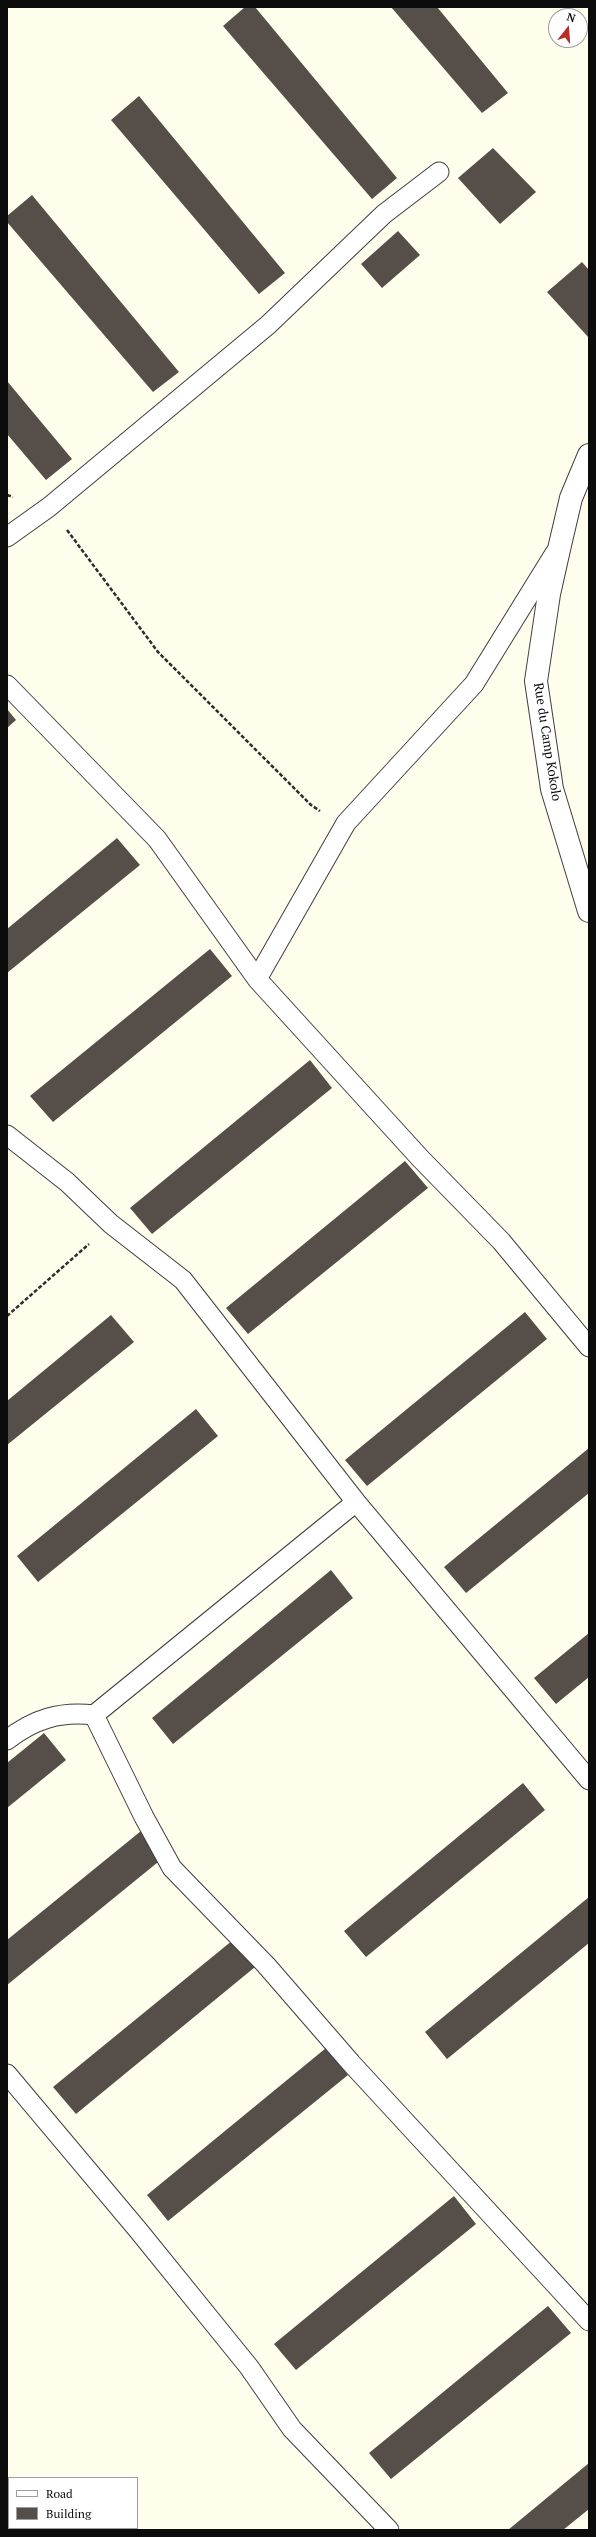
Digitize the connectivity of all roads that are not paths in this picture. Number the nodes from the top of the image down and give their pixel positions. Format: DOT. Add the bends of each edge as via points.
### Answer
graph roads {
  1 [pos="439,172"];
  2 [pos="589,455"];
  3 [pos="7,537"];
  4 [pos="560,545"];
  5 [pos="7,685"];
  6 [pos="589,911"];
  7 [pos="257,979"];
  8 [pos="7,1135"];
  9 [pos="589,1347"];
  10 [pos="356,1502"];
  11 [pos="94,1715"];
  12 [pos="7,1740"];
  13 [pos="589,1780"];
  14 [pos="7,2074"];
  15 [pos="589,2321"];
  16 [pos="389,2530"];
  1 -- 3 [label="lane" via="384,214 268,325 49,507"];
  2 -- 4 [label="street, Rue du Camp Kokolo" via="571,498"];
  4 -- 6 [label="street, Rue du Camp Kokolo" via="549,594 536,681 552,789"];
  4 -- 7 [label="lane" via="474,684 346,824"];
  5 -- 7 [label="lane" via="157,839"];
  7 -- 9 [label="lane" via="420,1158 501,1241"];
  8 -- 10 [label="lane" via="67,1182 111,1224 182,1280"];
  10 -- 11 [label="lane"];
  10 -- 13 [label="lane"];
  11 -- 12 [label="lane" via="58,1714 26,1726"];
  11 -- 15 [label="lane" via="172,1868 266,1965 352,2063"];
  14 -- 16 [label="lane" via="245,2361 292,2429"];
}
